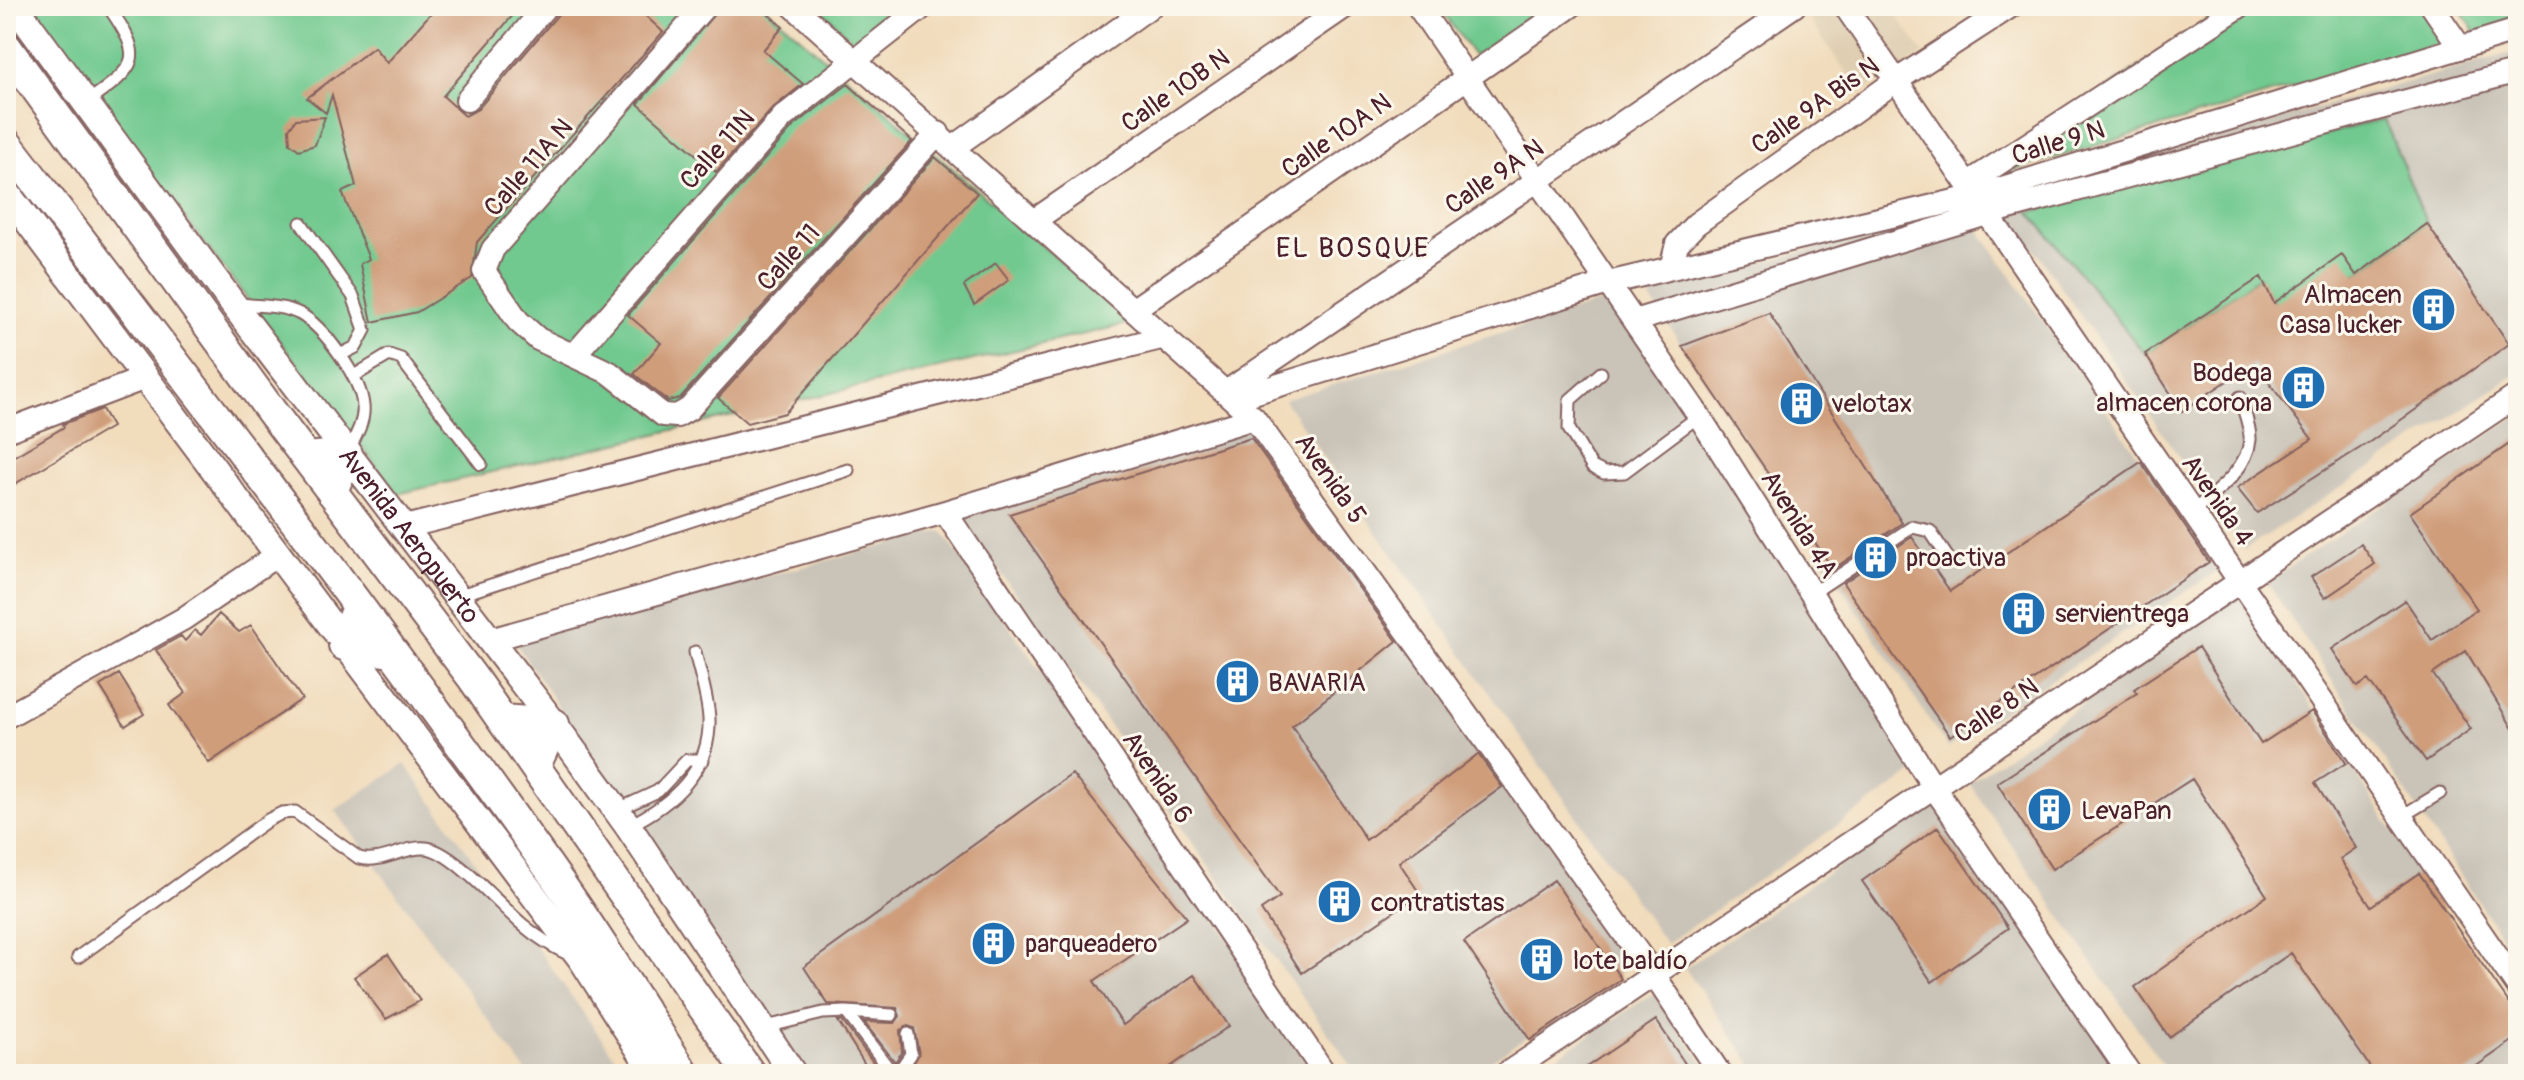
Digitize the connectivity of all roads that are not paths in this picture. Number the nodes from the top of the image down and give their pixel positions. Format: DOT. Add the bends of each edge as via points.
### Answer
graph roads {
  1 [pos="15,6"];
  2 [pos="108,6"];
  3 [pos="546,6"];
  4 [pos="705,6"];
  5 [pos="793,6"];
  6 [pos="924,6"];
  7 [pos="1151,6"];
  8 [pos="1346,6"];
  9 [pos="1418,6"];
  10 [pos="1571,6"];
  11 [pos="1794,6"];
  12 [pos="1845,6"];
  13 [pos="2011,6"];
  14 [pos="2240,6"];
  15 [pos="2433,6"];
  16 [pos="2518,30"];
  17 [pos="6,47"];
  18 [pos="2460,47"];
  19 [pos="852,61"];
  20 [pos="2518,71"];
  21 [pos="1468,78"];
  22 [pos="1897,80"];
  23 [pos="467,100"];
  24 [pos="86,102"];
  25 [pos="946,140"];
  26 [pos="6,143"];
  27 [pos="1537,180"];
  28 [pos="7,195"];
  29 [pos="1977,198"];
  30 [pos="1035,220"];
  31 [pos="301,223"];
  32 [pos="1671,268"];
  33 [pos="1608,283"];
  34 [pos="233,304"];
  35 [pos="1134,309"];
  36 [pos="1634,321"];
  37 [pos="1165,337"];
  38 [pos="575,354"];
  39 [pos="340,355"];
  40 [pos="1601,373"];
  41 [pos="354,376"];
  42 [pos="145,378"];
  43 [pos="2518,395"];
  44 [pos="1230,396"];
  45 [pos="2240,397"];
  46 [pos="677,416"];
  47 [pos="1699,416"];
  48 [pos="1254,418"];
  49 [pos="6,431"];
  50 [pos="347,454"];
  51 [pos="308,458"];
  52 [pos="481,464"];
  53 [pos="848,470"];
  54 [pos="332,492"];
  55 [pos="945,512"];
  56 [pos="2192,512"];
  57 [pos="405,527"];
  58 [pos="277,555"];
  59 [pos="1950,561"];
  60 [pos="2240,582"];
  61 [pos="1811,594"];
  62 [pos="457,596"];
  63 [pos="357,606"];
  64 [pos="490,640"];
  65 [pos="344,645"];
  66 [pos="391,652"];
  67 [pos="695,652"];
  68 [pos="6,717"];
  69 [pos="502,720"];
  70 [pos="554,724"];
  71 [pos="703,760"];
  72 [pos="535,766"];
  73 [pos="1933,786"];
  74 [pos="2440,793"];
  75 [pos="2402,816"];
  76 [pos="622,818"];
  77 [pos="78,957"];
  78 [pos="583,961"];
  79 [pos="1654,975"];
  80 [pos="2518,987"];
  81 [pos="846,1012"];
  82 [pos="892,1015"];
  83 [pos="762,1028"];
  84 [pos="908,1034"];
  85 [pos="655,1074"];
  86 [pos="684,1074"];
  87 [pos="750,1074"];
  88 [pos="793,1074"];
  89 [pos="895,1074"];
  90 [pos="1325,1074"];
  91 [pos="1506,1074"];
  92 [pos="1720,1074"];
  93 [pos="2130,1074"];
  1 -- 24 [label="street, Avenida Aeropuerto"];
  2 -- 24 [label="lane" via="131,39 133,57 118,80"];
  3 -- 23 [label="street"];
  4 -- 38 [label="street, Calle 11A N" via="487,258 484,271 489,282 518,321 538,339"];
  5 -- 19 [label="street, Avenida 5"];
  6 -- 19 [label="street, Calle 11N"];
  7 -- 25 [label="street, Calle 11"];
  8 -- 30 [label="street, Calle 10B N"];
  9 -- 21 [label="street, Avenida 4A"];
  10 -- 21 [label="street, Calle 10A N"];
  11 -- 27 [label="street, Calle 9A N"];
  12 -- 22 [label="street, Avenida 4"];
  13 -- 22 [label="street, Calle 9A Bis N"];
  14 -- 29 [label="street"];
  15 -- 18 [label="street"];
  16 -- 18 [label="street, Calle 9 N"];
  17 -- 51 [label="main road, Avenida Aeropuerto"];
  18 -- 29 [label="street, Calle 9 N"];
  19 -- 25 [label="street, Avenida 5"];
  19 -- 38 [label="street, Calle 11N" via="783,117"];
  20 -- 29 [label="street, Calle 9 N"];
  21 -- 27 [label="street, Avenida 4A"];
  21 -- 35 [label="street, Calle 10A N"];
  22 -- 29 [label="street, Avenida 4"];
  22 -- 32 [label="street, Calle 9A Bis N" via="1685,233"];
  24 -- 34 [label="street, Avenida Aeropuerto"];
  25 -- 30 [label="street, Avenida 5"];
  25 -- 46 [label="street, Calle 11"];
  26 -- 63 [label="main road"];
  27 -- 33 [label="street, Avenida 4A"];
  27 -- 44 [label="street, Calle 9A N"];
  28 -- 42 [label="street"];
  29 -- 32 [label="street, Calle 9 N"];
  29 -- 36 [label="street, Calle 9 N"];
  29 -- 56 [label="street, Avenida 4"];
  30 -- 35 [label="street, Avenida 5"];
  31 -- 39 [label="lane" via="353,296 365,330 356,347"];
  32 -- 33 [label="street, Calle 9 N"];
  33 -- 36 [label="street, Avenida 4A"];
  33 -- 44 [label="street, Calle 9 N"];
  34 -- 39 [label="lane" via="300,314"];
  34 -- 50 [label="street, Avenida Aeropuerto"];
  35 -- 37 [label="street, Avenida 5"];
  36 -- 47 [label="street, Avenida 4A"];
  37 -- 44 [label="street, Avenida 5"];
  37 -- 57 [label="street"];
  38 -- 46 [label="street, Calle 11A N" via="610,373 663,415"];
  39 -- 41 [label="lane"];
  40 -- 47 [label="lane" via="1570,400 1569,429 1592,467 1604,473 1624,472"];
  41 -- 50 [label="lane" via="363,407"];
  41 -- 52 [label="lane" via="389,355 401,359"];
  42 -- 49 [label="street"];
  42 -- 58 [label="street"];
  43 -- 60 [label="street, Calle 8 N"];
  44 -- 48 [label="street, Avenida 5"];
  45 -- 56 [label="lane" via="2250,438 2245,458"];
  47 -- 61 [label="street, Avenida 4A"];
  48 -- 55 [label="street"];
  48 -- 79 [label="street, Avenida 5"];
  50 -- 51 [label="main road"];
  50 -- 54 [label="main road"];
  50 -- 57 [label="street, Avenida Aeropuerto"];
  51 -- 54 [label="main road, Avenida Aeropuerto"];
  53 -- 62 [label="lane"];
  54 -- 69 [label="main road, Avenida Aeropuerto"];
  55 -- 64 [label="street"];
  55 -- 90 [label="street, Avenida 6"];
  56 -- 60 [label="street, Avenida 4"];
  57 -- 62 [label="street, Avenida Aeropuerto"];
  58 -- 65 [label="street"];
  58 -- 68 [label="street" via="183,619"];
  59 -- 61 [label="lane" via="1930,531 1912,527"];
  60 -- 73 [label="street, Calle 8 N"];
  60 -- 75 [label="street, Avenida 4"];
  61 -- 73 [label="street, Avenida 4A"];
  62 -- 64 [label="street, Avenida Aeropuerto"];
  63 -- 65 [label="main road"];
  63 -- 66 [label="main road"];
  64 -- 70 [label="street, Avenida Aeropuerto"];
  65 -- 66 [label="main road"];
  65 -- 78 [label="street"];
  66 -- 86 [label="main road" via="567,893"];
  67 -- 71 [label="lane" via="709,720"];
  69 -- 70 [label="main road"];
  69 -- 72 [label="main road, Avenida Aeropuerto"];
  70 -- 72 [label="main road"];
  70 -- 76 [label="street, Avenida Aeropuerto"];
  71 -- 76 [label="lane" via="687,760"];
  71 -- 76 [label="lane" via="667,805"];
  72 -- 87 [label="main road, Avenida Aeropuerto"];
  73 -- 79 [label="street, Calle 8 N"];
  73 -- 93 [label="street, Avenida 4A"];
  74 -- 75 [label="lane"];
  75 -- 80 [label="street, Avenida 4"];
  76 -- 83 [label="street, Avenida Aeropuerto"];
  77 -- 78 [label="lane" via="268,820 295,812 359,858 370,861 426,848 445,856 549,945"];
  78 -- 85 [label="street"];
  79 -- 91 [label="street, Calle 8 N"];
  79 -- 92 [label="street, Avenida 5"];
  81 -- 82 [label="lane"];
  81 -- 83 [label="lane"];
  81 -- 89 [label="lane"];
  83 -- 88 [label="street, Avenida Aeropuerto"];
  84 -- 89 [label="lane" via="911,1054"];
}
